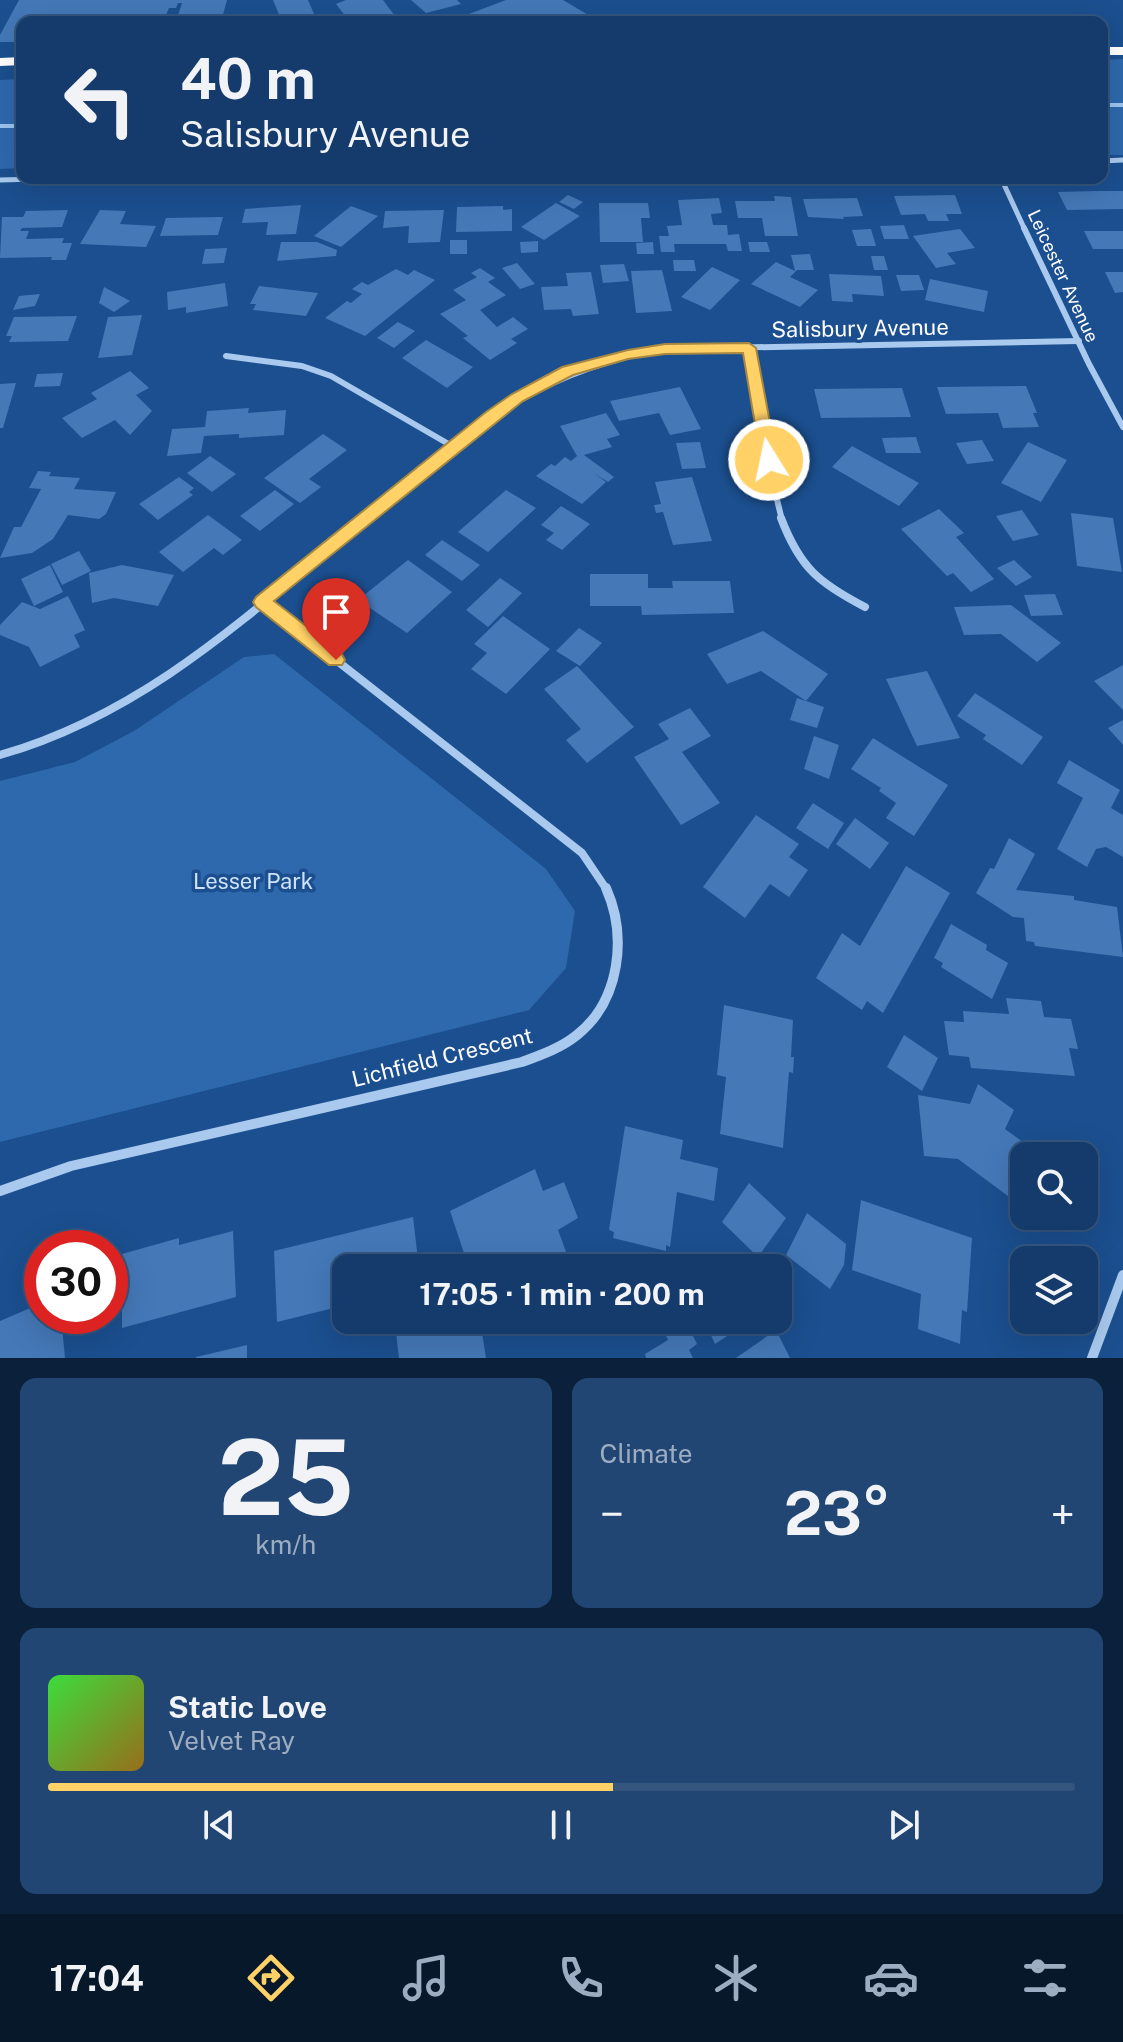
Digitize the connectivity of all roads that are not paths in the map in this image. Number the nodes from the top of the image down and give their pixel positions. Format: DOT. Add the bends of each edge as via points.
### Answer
graph roads {
  1 [pos="1004,184"];
  2 [pos="1079,341"];
  3 [pos="749,348"];
  4 [pos="226,356"];
  5 [pos="1123,427"];
  6 [pos="452,446"];
  7 [pos="262,602"];
  8 [pos="865,607"];
  9 [pos="0,755"];
  10 [pos="0,1191"];
  11 [pos="1123,1275"];
  12 [pos="1092,1358"];
  1 -- 2 [label="street, Leicester Avenue"];
  2 -- 3 [label="street, Salisbury Avenue"];
  2 -- 5 [label="street, Leicester Avenue"];
  3 -- 6 [label="street, Salisbury Avenue" via="665,349 579,367 518,397"];
  3 -- 8 [label="street" via="784,527 799,560 824,586"];
  4 -- 6 [label="street" via="302,366 331,376"];
  6 -- 7 [label="street, Salisbury Avenue"];
  7 -- 9 [label="street, Salisbury Avenue" via="133,702 89,726"];
  7 -- 10 [label="street, Lichfield Crescent" via="582,853 604,879 618,912 620,950 613,981 580,1033 522,1062 71,1166"];
  11 -- 12 [label="street"];
}
